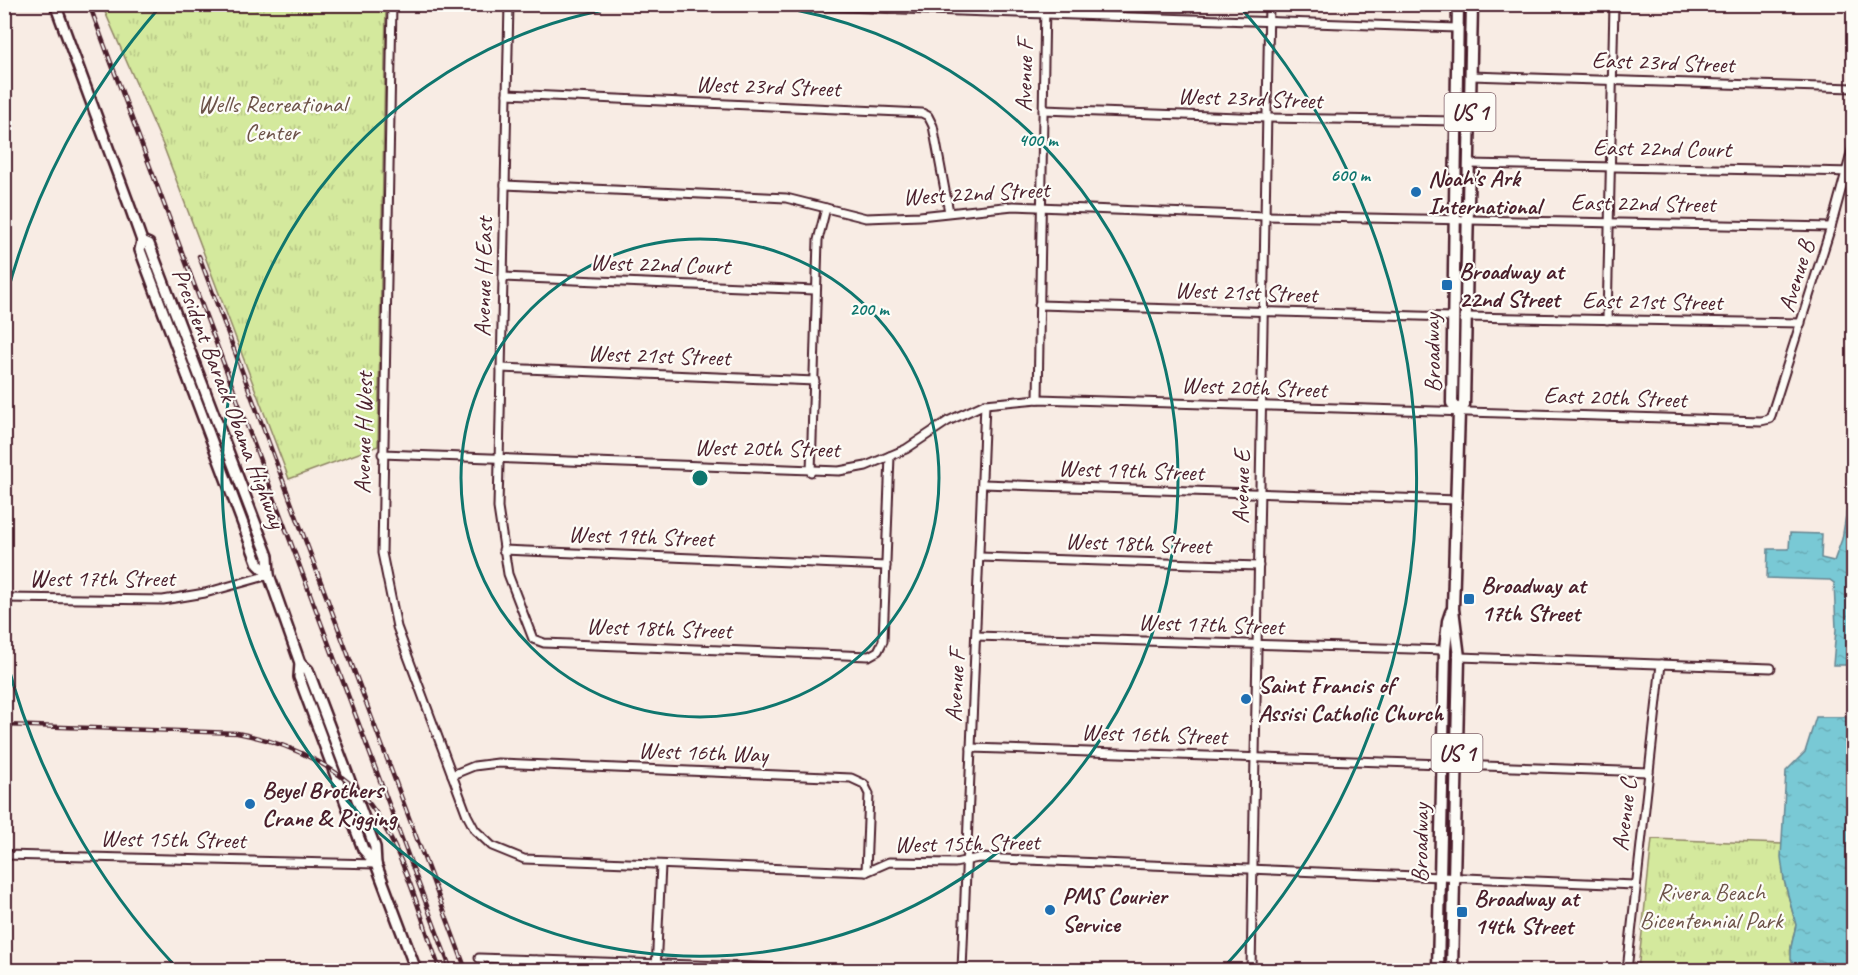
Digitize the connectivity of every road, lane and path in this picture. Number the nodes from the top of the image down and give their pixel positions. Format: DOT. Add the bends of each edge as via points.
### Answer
graph roads {
  1 [pos="55,4"];
  2 [pos="392,4"];
  3 [pos="509,4"];
  4 [pos="756,4"];
  5 [pos="1045,4"];
  6 [pos="1269,4"];
  7 [pos="1458,4"];
  8 [pos="1472,4"];
  9 [pos="1614,4"];
  10 [pos="1045,13"];
  11 [pos="1269,21"];
  12 [pos="1457,28"];
  13 [pos="1471,76"];
  14 [pos="1612,80"];
  15 [pos="1854,88"];
  16 [pos="507,94"];
  17 [pos="1043,111"];
  18 [pos="1267,118"];
  19 [pos="1455,121"];
  20 [pos="1854,143"];
  21 [pos="1469,164"];
  22 [pos="1609,166"];
  23 [pos="1850,172"];
  24 [pos="505,185"];
  25 [pos="1041,207"];
  26 [pos="826,208"];
  27 [pos="949,212"];
  28 [pos="1265,216"];
  29 [pos="1453,218"];
  30 [pos="1468,219"];
  31 [pos="1608,222"];
  32 [pos="1831,227"];
  33 [pos="503,277"];
  34 [pos="815,290"];
  35 [pos="1040,305"];
  36 [pos="1263,313"];
  37 [pos="1452,317"];
  38 [pos="1466,317"];
  39 [pos="1607,320"];
  40 [pos="1801,323"];
  41 [pos="501,368"];
  42 [pos="815,381"];
  43 [pos="1038,399"];
  44 [pos="985,404"];
  45 [pos="1262,407"];
  46 [pos="1459,411"];
  47 [pos="1770,418"];
  48 [pos="382,454"];
  49 [pos="890,456"];
  50 [pos="499,459"];
  51 [pos="811,472"];
  52 [pos="983,484"];
  53 [pos="1260,494"];
  54 [pos="1458,500"];
  55 [pos="503,550"];
  56 [pos="980,557"];
  57 [pos="886,566"];
  58 [pos="1260,566"];
  59 [pos="269,575"];
  60 [pos="4,598"];
  61 [pos="1453,609"];
  62 [pos="976,636"];
  63 [pos="1257,646"];
  64 [pos="1445,650"];
  65 [pos="1459,657"];
  66 [pos="1661,664"];
  67 [pos="1771,668"];
  68 [pos="971,748"];
  69 [pos="1255,757"];
  70 [pos="1443,764"];
  71 [pos="1457,765"];
  72 [pos="1649,772"];
  73 [pos="452,775"];
  74 [pos="486,841"];
  75 [pos="4,855"];
  76 [pos="968,861"];
  77 [pos="376,864"];
  78 [pos="661,865"];
  79 [pos="1253,870"];
  80 [pos="866,872"];
  81 [pos="1440,877"];
  82 [pos="1455,878"];
  83 [pos="1635,885"];
  84 [pos="479,958"];
  85 [pos="536,960"];
  86 [pos="656,967"];
  87 [pos="782,969"];
  88 [pos="416,970"];
  89 [pos="536,970"];
  90 [pos="844,970"];
  91 [pos="962,970"];
  92 [pos="1251,970"];
  93 [pos="1438,970"];
  94 [pos="1452,970"];
  95 [pos="1627,970"];
  1 -- 59 [label="main road, President Barack Obama Highway" via="142,242 149,244 182,326 268,556"];
  2 -- 48 [label="street, Avenue H West"];
  3 -- 16 [label="street, Avenue H East"];
  4 -- 10 [label="street"];
  5 -- 10 [label="street, Avenue F"];
  6 -- 11 [label="street, Avenue E"];
  7 -- 12 [label="main road, Broadway / US 1"];
  8 -- 13 [label="main road, Broadway / US 1"];
  9 -- 14 [label="street"];
  10 -- 11 [label="street"];
  10 -- 17 [label="street, Avenue F"];
  11 -- 12 [label="street"];
  11 -- 18 [label="street, Avenue E"];
  12 -- 19 [label="main road, Broadway / US 1"];
  13 -- 14 [label="street, East 23rd Street"];
  13 -- 21 [label="main road, Broadway / US 1"];
  14 -- 15 [label="street, East 23rd Street"];
  14 -- 22 [label="street"];
  16 -- 24 [label="street, Avenue H East"];
  16 -- 27 [label="street, West 23rd Street" via="922,113 933,126"];
  17 -- 18 [label="street, West 23rd Street"];
  17 -- 25 [label="street, Avenue F"];
  18 -- 19 [label="street, West 23rd Street"];
  18 -- 28 [label="street, Avenue E"];
  19 -- 29 [label="main road, Broadway / US 1"];
  20 -- 23 [label="street, Avenue B"];
  21 -- 22 [label="street, East 22nd Court"];
  21 -- 30 [label="main road, Broadway / US 1"];
  22 -- 23 [label="street, East 22nd Court"];
  22 -- 31 [label="street"];
  23 -- 32 [label="street, Avenue B"];
  24 -- 26 [label="street, West 22nd Street" via="786,198"];
  24 -- 33 [label="street, Avenue H East"];
  25 -- 27 [label="street, West 22nd Street"];
  25 -- 28 [label="street, West 22nd Street"];
  25 -- 35 [label="street, Avenue F"];
  26 -- 27 [label="street, West 22nd Street" via="866,218"];
  26 -- 34 [label="street" via="818,240"];
  28 -- 29 [label="street, West 22nd Street"];
  28 -- 36 [label="street, Avenue E"];
  29 -- 30 [label="street, East 22nd Street"];
  29 -- 37 [label="main road, Broadway / US 1"];
  30 -- 31 [label="street, East 22nd Street"];
  30 -- 38 [label="main road, Broadway / US 1"];
  31 -- 32 [label="street, East 22nd Street"];
  31 -- 39 [label="street"];
  32 -- 40 [label="street, Avenue B"];
  33 -- 34 [label="street, West 22nd Court"];
  33 -- 41 [label="street, Avenue H East"];
  34 -- 42 [label="street"];
  35 -- 36 [label="street, West 21st Street"];
  35 -- 43 [label="street, Avenue F"];
  36 -- 37 [label="street, West 21st Street"];
  36 -- 45 [label="street, Avenue E"];
  37 -- 46 [label="main road, Broadway / US 1" via="1452,402"];
  38 -- 39 [label="street, East 21st Street"];
  38 -- 46 [label="main road, Broadway / US 1" via="1464,405"];
  39 -- 40 [label="street, East 21st Street"];
  40 -- 47 [label="street, Avenue B"];
  41 -- 42 [label="street, West 21st Street"];
  41 -- 50 [label="street, Avenue H East"];
  42 -- 51 [label="street"];
  43 -- 44 [label="street, West 20th Street"];
  43 -- 45 [label="street, West 20th Street"];
  44 -- 49 [label="street, West 20th Street"];
  44 -- 52 [label="street, Avenue F"];
  45 -- 46 [label="street, West 20th Street"];
  45 -- 53 [label="street, Avenue E"];
  46 -- 47 [label="street, East 20th Street" via="1761,421"];
  46 -- 54 [label="main road, Broadway / US 1"];
  48 -- 50 [label="street, West 20th Street"];
  48 -- 73 [label="street, Avenue H West" via="381,528 388,595"];
  49 -- 51 [label="street, West 20th Street" via="852,469"];
  49 -- 57 [label="street"];
  50 -- 51 [label="street, West 20th Street"];
  50 -- 55 [label="street, Avenue H East" via="498,508"];
  52 -- 53 [label="street, West 19th Street"];
  52 -- 56 [label="street, Avenue F"];
  53 -- 54 [label="street, West 19th Street"];
  53 -- 58 [label="street, Avenue E"];
  54 -- 61 [label="main road, Broadway / US 1"];
  55 -- 57 [label="street, West 19th Street"];
  55 -- 57 [label="street, West 18th Street" via="528,631 538,641 864,656 878,651 883,641"];
  56 -- 58 [label="street, West 18th Street"];
  56 -- 62 [label="street, Avenue F"];
  58 -- 63 [label="street, Avenue E"];
  59 -- 60 [label="street, West 17th Street" via="204,594 163,600"];
  59 -- 77 [label="main road, President Barack Obama Highway" via="300,663 299,676 363,849"];
  61 -- 64 [label="main road, Broadway / US 1"];
  61 -- 65 [label="main road, Broadway / US 1"];
  62 -- 63 [label="street, West 17th Street"];
  62 -- 68 [label="street, Avenue F"];
  63 -- 64 [label="street, West 17th Street"];
  63 -- 69 [label="street, Avenue E"];
  64 -- 70 [label="main road, Broadway / US 1"];
  65 -- 66 [label="street"];
  65 -- 71 [label="main road, Broadway / US 1"];
  66 -- 67 [label="street"];
  66 -- 72 [label="street, Avenue C"];
  68 -- 69 [label="street, West 16th Street"];
  68 -- 76 [label="street, Avenue F"];
  69 -- 70 [label="street, West 16th Street"];
  69 -- 79 [label="street, Avenue E"];
  70 -- 81 [label="main road, Broadway / US 1"];
  71 -- 72 [label="street"];
  71 -- 82 [label="main road, Broadway / US 1"];
  72 -- 83 [label="street, Avenue C"];
  73 -- 74 [label="street, Avenue H West" via="469,820"];
  73 -- 80 [label="street, West 16th Way" via="474,766 498,763 851,778 864,784 869,794"];
  74 -- 78 [label="street, West 15th Street" via="502,852 524,859"];
  75 -- 77 [label="street, West 15th Street"];
  76 -- 79 [label="street, West 15th Street" via="978,858"];
  76 -- 80 [label="street, West 15th Street" via="889,862"];
  76 -- 91 [label="street, Avenue F"];
  77 -- 88 [label="main road, President Barack Obama Highway"];
  78 -- 80 [label="street, West 15th Street"];
  78 -- 86 [label="street"];
  79 -- 81 [label="street, West 15th Street"];
  79 -- 92 [label="street, Avenue E"];
  81 -- 82 [label="street, West 15th Street"];
  81 -- 93 [label="main road, Broadway / US 1"];
  82 -- 83 [label="street, West 15th Street"];
  82 -- 94 [label="main road, Broadway / US 1"];
  83 -- 95 [label="street, Avenue C"];
  84 -- 85 [label="street"];
  85 -- 86 [label="street"];
  85 -- 89 [label="street"];
  86 -- 87 [label="street"];
  87 -- 90 [label="street"];
}
